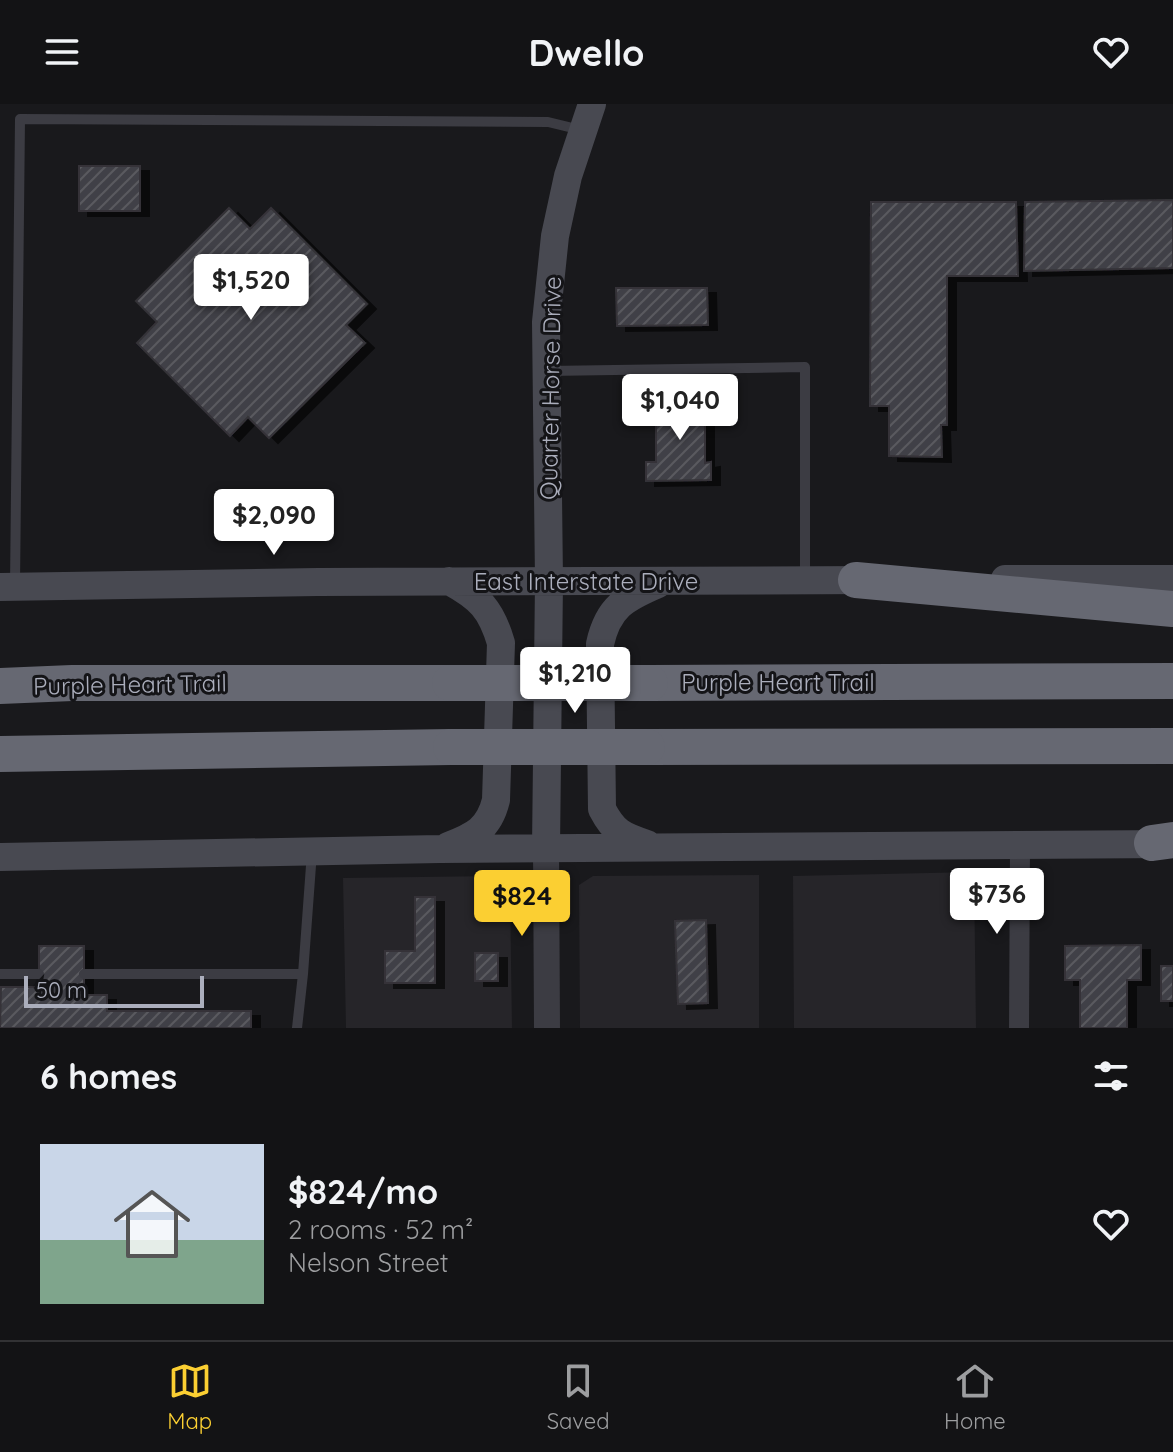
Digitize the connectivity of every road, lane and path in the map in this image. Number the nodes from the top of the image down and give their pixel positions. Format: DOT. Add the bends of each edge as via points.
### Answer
graph roads {
  1 [pos="592,104"];
  2 [pos="583,131"];
  3 [pos="546,371"];
  4 [pos="1173,579"];
  5 [pos="666,580"];
  6 [pos="805,580"];
  7 [pos="856,580"];
  8 [pos="449,581"];
  9 [pos="549,581"];
  10 [pos="8,587"];
  11 [pos="1173,609"];
  12 [pos="0,665"];
  13 [pos="1173,681"];
  14 [pos="72,683"];
  15 [pos="0,686"];
  16 [pos="1173,746"];
  17 [pos="0,754"];
  18 [pos="1166,842"];
  19 [pos="1020,846"];
  20 [pos="546,848"];
  21 [pos="659,848"];
  22 [pos="440,849"];
  23 [pos="312,852"];
  24 [pos="0,857"];
  25 [pos="0,974"];
  26 [pos="39,974"];
  27 [pos="84,974"];
  28 [pos="303,974"];
  29 [pos="297,1028"];
  30 [pos="547,1028"];
  31 [pos="1019,1028"];
  1 -- 2 [label="main road, Quarter Horse Drive"];
  2 -- 3 [label="main road, Quarter Horse Drive" via="555,236"];
  2 -- 10 [label="lane" via="548,122 20,119"];
  3 -- 6 [label="lane" via="805,367"];
  3 -- 9 [label="main road, Quarter Horse Drive"];
  4 -- 7 [label="main road, East Interstate Drive"];
  5 -- 6 [label="main road, East Interstate Drive"];
  5 -- 9 [label="main road, East Interstate Drive"];
  5 -- 21 [label="main road" via="630,596 610,614 600,644 602,809 624,836"];
  6 -- 7 [label="main road, East Interstate Drive"];
  7 -- 11 [label="highway"];
  8 -- 9 [label="main road, East Interstate Drive"];
  8 -- 10 [label="main road, East Interstate Drive"];
  8 -- 22 [label="main road" via="485,607 501,643 496,800 483,828"];
  9 -- 20 [label="main road, Quarter Horse Drive"];
  12 -- 14 [label="highway"];
  13 -- 14 [label="highway, Purple Heart Trail, bridge"];
  14 -- 15 [label="highway, Purple Heart Trail"];
  16 -- 17 [label="highway, bridge"];
  18 -- 19 [label="main road"];
  19 -- 21 [label="main road"];
  19 -- 31 [label="street"];
  20 -- 21 [label="main road"];
  20 -- 22 [label="main road"];
  20 -- 30 [label="street"];
  22 -- 23 [label="main road"];
  23 -- 24 [label="main road"];
  23 -- 28 [label="lane"];
  25 -- 26 [label="lane"];
  27 -- 28 [label="lane"];
  28 -- 29 [label="lane"];
}
